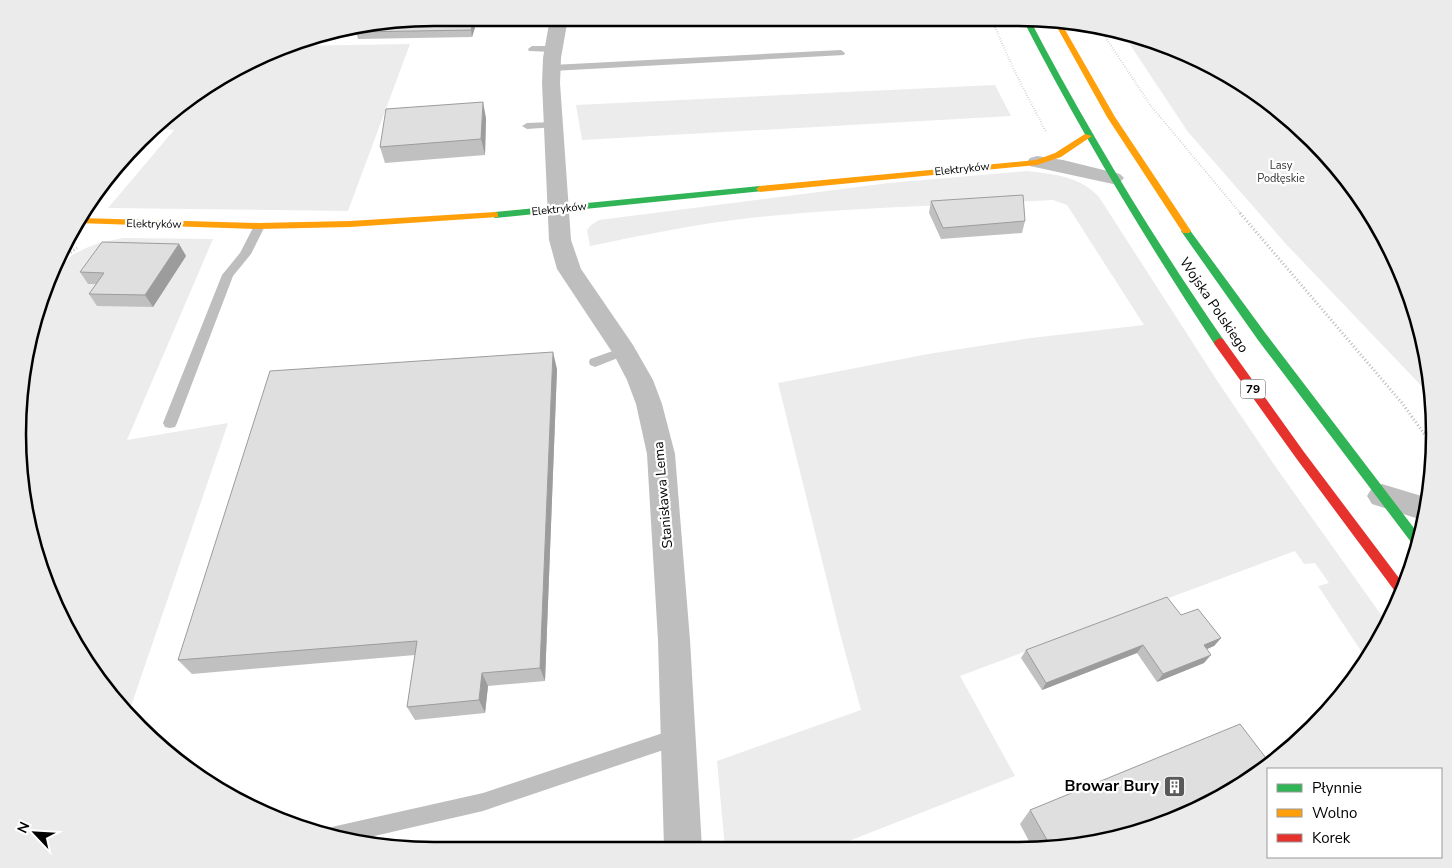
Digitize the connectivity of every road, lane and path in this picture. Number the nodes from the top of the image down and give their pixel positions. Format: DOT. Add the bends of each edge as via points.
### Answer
graph roads {
  1 [pos="557,26"];
  2 [pos="995,26"];
  3 [pos="1028,26"];
  4 [pos="1061,29"];
  5 [pos="1104,35"];
  6 [pos="532,49"];
  7 [pos="841,53"];
  8 [pos="553,58"];
  9 [pos="553,125"];
  10 [pos="527,126"];
  11 [pos="1047,136"];
  12 [pos="1088,136"];
  13 [pos="1037,162"];
  14 [pos="1113,178"];
  15 [pos="557,210"];
  16 [pos="86,222"];
  17 [pos="259,226"];
  18 [pos="624,351"];
  19 [pos="595,362"];
  20 [pos="170,423"];
  21 [pos="1421,430"];
  22 [pos="1426,433"];
  23 [pos="1426,437"];
  24 [pos="1382,496"];
  25 [pos="1419,507"];
  26 [pos="1413,536"];
  27 [pos="1397,585"];
  28 [pos="678,737"];
  29 [pos="349,833"];
  30 [pos="683,842"];
  1 -- 8 [label="street, Stanisława Lema"];
  2 -- 11 [label="path"];
  3 -- 12 [label="main road, Wojska Polskiego / 79"];
  4 -- 24 [label="main road, Wojska Polskiego" via="1133,152 1204,257 1274,356"];
  5 -- 21 [label="path" via="1178,140 1402,403"];
  6 -- 8 [label="lane"];
  7 -- 8 [label="lane"];
  8 -- 9 [label="street, Stanisława Lema"];
  9 -- 10 [label="lane"];
  9 -- 15 [label="street, Stanisława Lema"];
  12 -- 13 [label="main road, Elektryków" via="1058,155"];
  12 -- 14 [label="main road, Wojska Polskiego / 79"];
  13 -- 14 [label="street, Elektryków"];
  13 -- 15 [label="main road, Elektryków"];
  14 -- 27 [label="main road, Wojska Polskiego / 79" via="1217,338"];
  15 -- 17 [label="main road, Elektryków" via="350,224"];
  15 -- 18 [label="street, Stanisława Lema" via="560,240 569,269"];
  16 -- 17 [label="main road, Elektryków"];
  17 -- 20 [label="lane" via="246,254 228,275"];
  18 -- 19 [label="lane"];
  18 -- 28 [label="street, Stanisława Lema" via="649,404 661,454"];
  21 -- 22 [label="path"];
  21 -- 23 [label="path"];
  24 -- 25 [label="street"];
  24 -- 26 [label="main road, Wojska Polskiego"];
  28 -- 29 [label="lane" via="483,802"];
  28 -- 30 [label="street, Stanisława Lema"];
}
